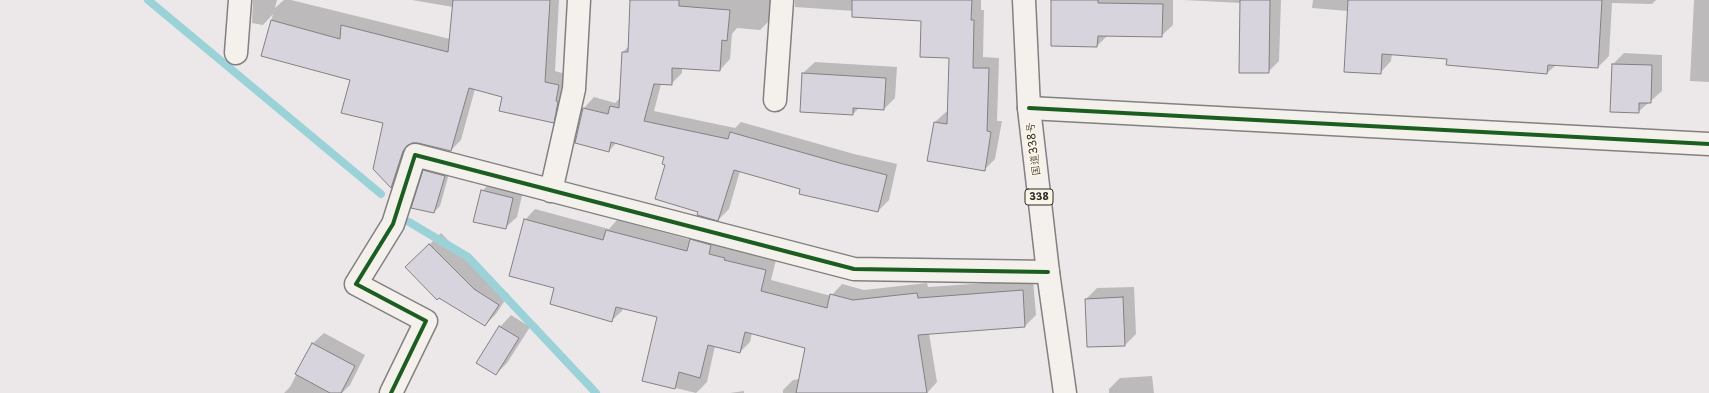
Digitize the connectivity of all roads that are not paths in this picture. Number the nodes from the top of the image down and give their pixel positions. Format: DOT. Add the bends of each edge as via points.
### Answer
graph roads {
  1 [pos="240,0"];
  2 [pos="579,0"];
  3 [pos="782,0"];
  4 [pos="1024,0"];
  5 [pos="236,53"];
  6 [pos="775,100"];
  7 [pos="1029,108"];
  8 [pos="1709,144"];
  9 [pos="551,191"];
  10 [pos="1048,272"];
  11 [pos="391,393"];
  12 [pos="1065,393"];
  1 -- 5 [label="main road"];
  2 -- 9 [label="main road" via="574,90"];
  3 -- 6 [label="main road"];
  4 -- 7 [label="main road, 国道338号 / 338"];
  7 -- 8 [label="main road"];
  7 -- 10 [label="main road, 国道338号 / 338"];
  9 -- 10 [label="main road" via="854,269"];
  9 -- 11 [label="main road" via="415,155 393,224 356,284 426,321"];
  10 -- 12 [label="main road, 国道338号 / 338"];
}
